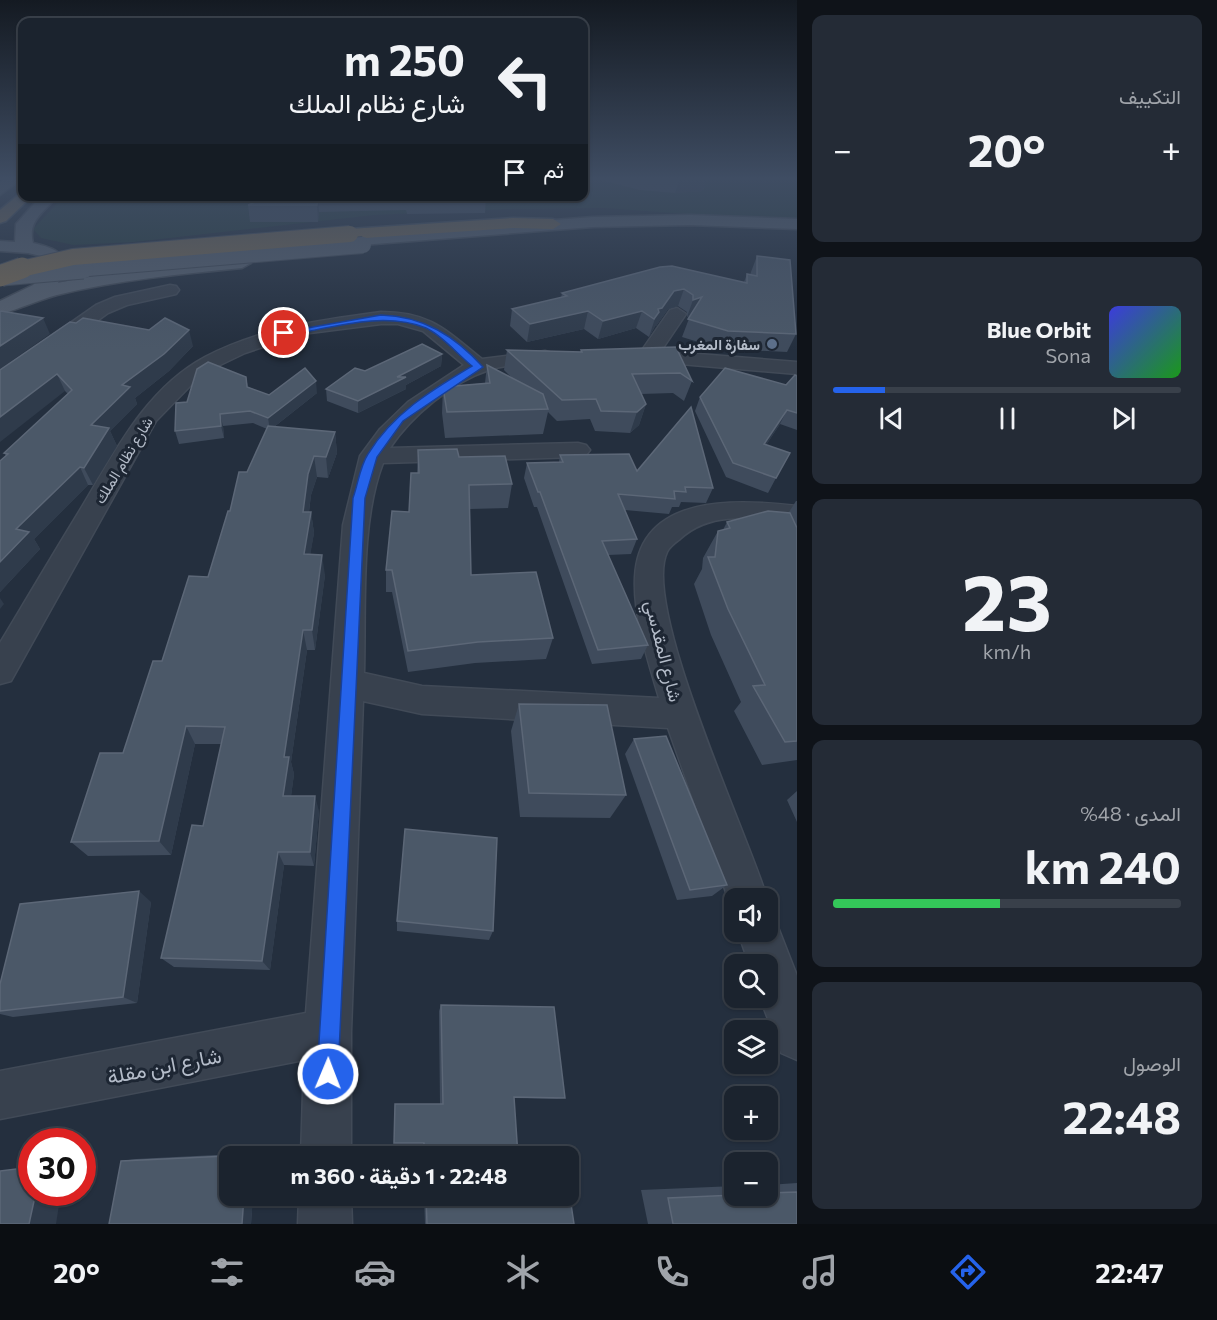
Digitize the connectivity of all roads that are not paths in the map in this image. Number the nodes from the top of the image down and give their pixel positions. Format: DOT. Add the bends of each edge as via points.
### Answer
graph roads {
  1 [pos="22,236"];
  2 [pos="240,236"];
  3 [pos="393,236"];
  4 [pos="508,236"];
  5 [pos="482,237"];
  6 [pos="357,240"];
  7 [pos="23,242"];
  8 [pos="130,245"];
  9 [pos="0,246"];
  10 [pos="57,253"];
  11 [pos="0,268"];
  12 [pos="127,274"];
  13 [pos="0,276"];
  14 [pos="170,290"];
  15 [pos="9,305"];
  16 [pos="156,312"];
  17 [pos="677,314"];
  18 [pos="78,326"];
  19 [pos="571,355"];
  20 [pos="613,355"];
  21 [pos="648,356"];
  22 [pos="478,367"];
  23 [pos="797,368"];
  24 [pos="0,382"];
  25 [pos="578,450"];
  26 [pos="372,456"];
  27 [pos="797,514"];
  28 [pos="0,671"];
  29 [pos="349,681"];
  30 [pos="680,714"];
  31 [pos="743,888"];
  32 [pos="763,942"];
  33 [pos="328,1032"];
  34 [pos="797,1037"];
  35 [pos="0,1095"];
  36 [pos="326,1146"];
  37 [pos="326,1206"];
  38 [pos="325,1224"];
  1 -- 7 [label="main road"];
  2 -- 8 [label="main road"];
  3 -- 6 [label="highway"];
  4 -- 5 [label="main road"];
  5 -- 6 [label="main road"];
  5 -- 12 [label="main road" via="440,246"];
  6 -- 11 [label="main road, bridge"];
  6 -- 13 [label="highway, bridge" via="73,257"];
  7 -- 9 [label="main road"];
  7 -- 10 [label="main road"];
  8 -- 10 [label="main road"];
  8 -- 12 [label="main road" via="118,253 115,262"];
  10 -- 15 [label="main road" via="58,273 40,290"];
  12 -- 15 [label="main road" via="87,281"];
  14 -- 18 [label="street" via="114,303"];
  16 -- 18 [label="street"];
  17 -- 21 [label="street"];
  18 -- 24 [label="street"];
  19 -- 22 [label="street"];
  20 -- 21 [label="street"];
  21 -- 23 [label="street"];
  22 -- 26 [label="street" via="400,419"];
  22 -- 28 [label="street, شارع نظام الملك" via="430,327 416,321 381,318 289,332 211,362 186,379 147,418"];
  25 -- 26 [label="street"];
  26 -- 29 [label="street" via="365,472 356,525"];
  27 -- 30 [label="street, شارع المقدسي" via="740,508 702,513 675,526 653,551 648,582 660,647"];
  29 -- 30 [label="street" via="422,700"];
  29 -- 33 [label="street"];
  30 -- 31 [label="street, شارع المقدسي"];
  32 -- 34 [label="street"];
  33 -- 35 [label="street, شارع ابن مقلة"];
  33 -- 36 [label="street"];
  37 -- 38 [label="street"];
}
